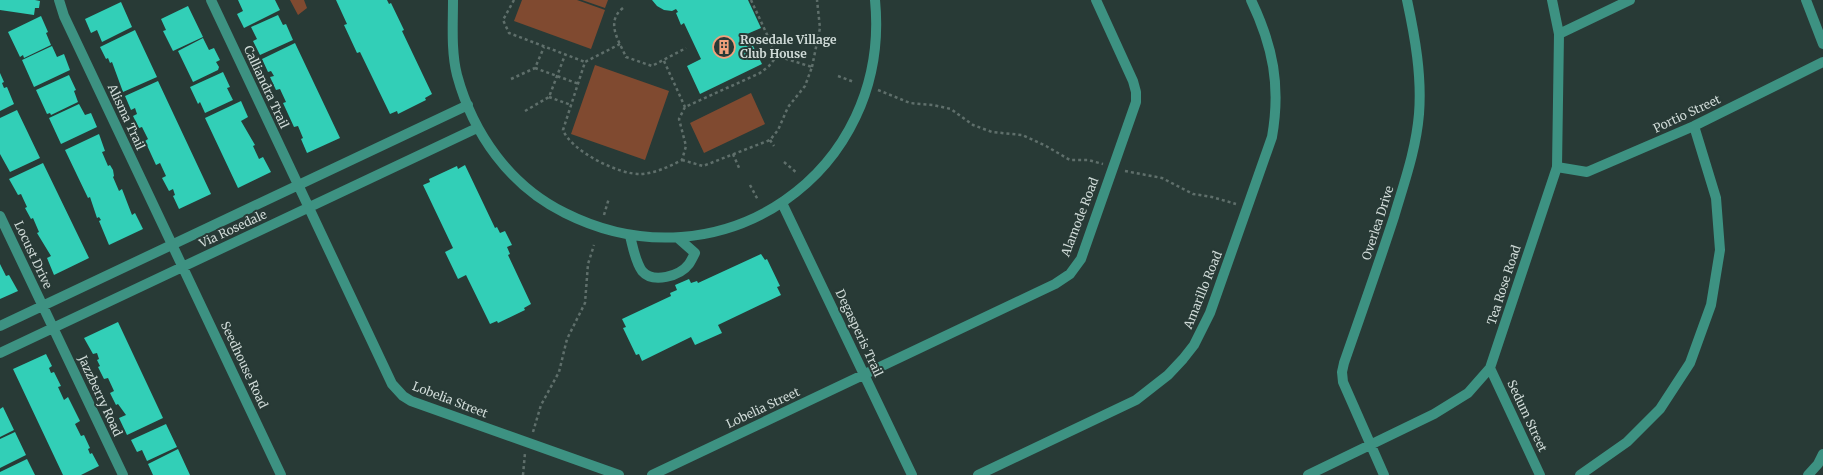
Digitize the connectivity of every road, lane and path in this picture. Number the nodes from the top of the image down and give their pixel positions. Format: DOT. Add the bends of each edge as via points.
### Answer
graph roads {
  1 [pos="59,0"];
  2 [pos="211,0"];
  3 [pos="453,0"];
  4 [pos="514,0"];
  5 [pos="751,0"];
  6 [pos="817,0"];
  7 [pos="875,0"];
  8 [pos="1096,0"];
  9 [pos="1251,0"];
  10 [pos="1407,0"];
  11 [pos="1552,0"];
  12 [pos="1630,0"];
  13 [pos="1806,0"];
  14 [pos="623,8"];
  15 [pos="1559,34"];
  16 [pos="620,44"];
  17 [pos="1823,44"];
  18 [pos="544,47"];
  19 [pos="686,48"];
  20 [pos="565,55"];
  21 [pos="776,56"];
  22 [pos="664,61"];
  23 [pos="585,62"];
  24 [pos="1823,62"];
  25 [pos="812,67"];
  26 [pos="535,68"];
  27 [pos="557,76"];
  28 [pos="838,76"];
  29 [pos="510,79"];
  30 [pos="858,83"];
  31 [pos="579,84"];
  32 [pos="878,90"];
  33 [pos="549,97"];
  34 [pos="468,105"];
  35 [pos="571,105"];
  36 [pos="684,107"];
  37 [pos="526,111"];
  38 [pos="1694,126"];
  39 [pos="477,128"];
  40 [pos="770,140"];
  41 [pos="774,146"];
  42 [pos="733,154"];
  43 [pos="682,160"];
  44 [pos="784,162"];
  45 [pos="1113,167"];
  46 [pos="1557,167"];
  47 [pos="740,170"];
  48 [pos="797,174"];
  49 [pos="298,185"];
  50 [pos="750,185"];
  51 [pos="609,198"];
  52 [pos="758,201"];
  53 [pos="782,203"];
  54 [pos="1239,205"];
  55 [pos="309,207"];
  56 [pos="0,216"];
  57 [pos="604,217"];
  58 [pos="630,236"];
  59 [pos="678,238"];
  60 [pos="172,244"];
  61 [pos="594,245"];
  62 [pos="183,267"];
  63 [pos="43,306"];
  64 [pos="0,326"];
  65 [pos="54,328"];
  66 [pos="0,353"];
  67 [pos="1490,368"];
  68 [pos="864,374"];
  69 [pos="530,444"];
  70 [pos="1371,446"];
  71 [pos="1823,454"];
  72 [pos="123,475"];
  73 [pos="281,475"];
  74 [pos="523,475"];
  75 [pos="619,475"];
  76 [pos="652,475"];
  77 [pos="912,475"];
  78 [pos="978,475"];
  79 [pos="1308,475"];
  80 [pos="1384,475"];
  81 [pos="1540,475"];
  82 [pos="1580,475"];
  83 [pos="1808,475"];
  1 -- 60 [label="street, Alisma Trail" via="64,16"];
  2 -- 49 [label="street, Calliandra Trail"];
  3 -- 34 [label="street" via="453,49 457,75"];
  4 -- 18 [label="path" via="503,20 509,33"];
  5 -- 21 [label="path"];
  6 -- 25 [label="path" via="820,28"];
  7 -- 53 [label="street" via="877,33 874,62 857,114 831,157 818,172"];
  8 -- 45 [label="street, Alamode Road" via="1136,92 1133,112"];
  9 -- 78 [label="street, Amarillo Road" via="1268,39 1274,64 1275,122 1210,313 1194,345 1168,375 1136,400"];
  10 -- 70 [label="street, Overlea Drive" via="1419,74 1419,114 1413,154 1342,372 1347,393"];
  11 -- 15 [label="street, Tea Rose Road"];
  12 -- 15 [label="street"];
  13 -- 17 [label="street"];
  14 -- 16 [label="path" via="614,22 614,31"];
  15 -- 46 [label="street, Tea Rose Road"];
  16 -- 22 [label="path" via="626,57 652,66"];
  16 -- 23 [label="path"];
  18 -- 20 [label="path"];
  18 -- 26 [label="path"];
  19 -- 22 [label="path"];
  20 -- 23 [label="path"];
  20 -- 27 [label="path"];
  21 -- 25 [label="path"];
  21 -- 36 [label="path" via="760,73"];
  22 -- 36 [label="path"];
  23 -- 31 [label="path"];
  24 -- 38 [label="street, Portio Street"];
  25 -- 40 [label="path" via="805,86 788,107 778,130"];
  26 -- 27 [label="path"];
  26 -- 29 [label="path"];
  27 -- 31 [label="path"];
  27 -- 33 [label="path"];
  28 -- 30 [label="path"];
  31 -- 35 [label="path"];
  32 -- 45 [label="path" via="910,103 951,109 973,125 992,132 1022,136 1070,160 1088,160"];
  33 -- 35 [label="path"];
  33 -- 37 [label="path"];
  34 -- 39 [label="street"];
  34 -- 49 [label="street, Via Rosedale"];
  35 -- 43 [label="path" via="563,127 564,133 578,147 604,164 639,174 660,171"];
  36 -- 43 [label="path" via="679,119 686,146"];
  38 -- 46 [label="street, Portio Street" via="1587,172"];
  38 -- 82 [label="street" via="1716,198 1720,250 1711,305 1690,363 1660,409 1627,442"];
  39 -- 55 [label="street, Via Rosedale"];
  39 -- 58 [label="street" via="505,167 537,197 553,208 585,223"];
  40 -- 41 [label="path"];
  40 -- 42 [label="path"];
  42 -- 43 [label="path" via="702,166"];
  42 -- 47 [label="path"];
  44 -- 48 [label="path"];
  45 -- 54 [label="path" via="1162,178 1193,194"];
  45 -- 68 [label="street, Alamode Road" via="1081,259 1070,274 1056,284"];
  46 -- 67 [label="street, Tea Rose Road"];
  49 -- 55 [label="street, Calliandra Trail"];
  49 -- 60 [label="street, Via Rosedale"];
  50 -- 52 [label="path"];
  51 -- 57 [label="path"];
  53 -- 59 [label="street" via="738,225 708,234"];
  53 -- 68 [label="street, Degasperis Trail"];
  55 -- 62 [label="street, Via Rosedale"];
  55 -- 69 [label="street, Lobelia Street" via="392,384 398,391 411,401"];
  56 -- 63 [label="street, Locust Drive"];
  58 -- 59 [label="street"];
  58 -- 59 [label="street" via="643,272 652,277 662,278 680,272 689,264 695,253"];
  60 -- 62 [label="street, Alisma Trail"];
  60 -- 63 [label="street, Via Rosedale"];
  61 -- 69 [label="path" via="588,264 585,303 567,339 559,372 541,405"];
  62 -- 65 [label="street, Via Rosedale"];
  62 -- 73 [label="street, Seedhouse Road"];
  63 -- 64 [label="street, Via Rosedale"];
  63 -- 65 [label="street, Locust Drive"];
  65 -- 66 [label="street, Via Rosedale"];
  65 -- 72 [label="street, Jazzberry Road"];
  67 -- 70 [label="street, Tea Rose Road" via="1468,393 1434,414"];
  67 -- 81 [label="street, Sedum Street"];
  68 -- 76 [label="street, Lobelia Street"];
  68 -- 77 [label="street, Degasperis Trail"];
  69 -- 74 [label="path" via="525,454"];
  69 -- 75 [label="street, Lobelia Street"];
  70 -- 79 [label="street, Tea Rose Road"];
  70 -- 80 [label="street, Overlea Drive"];
  71 -- 83 [label="street"];
}
